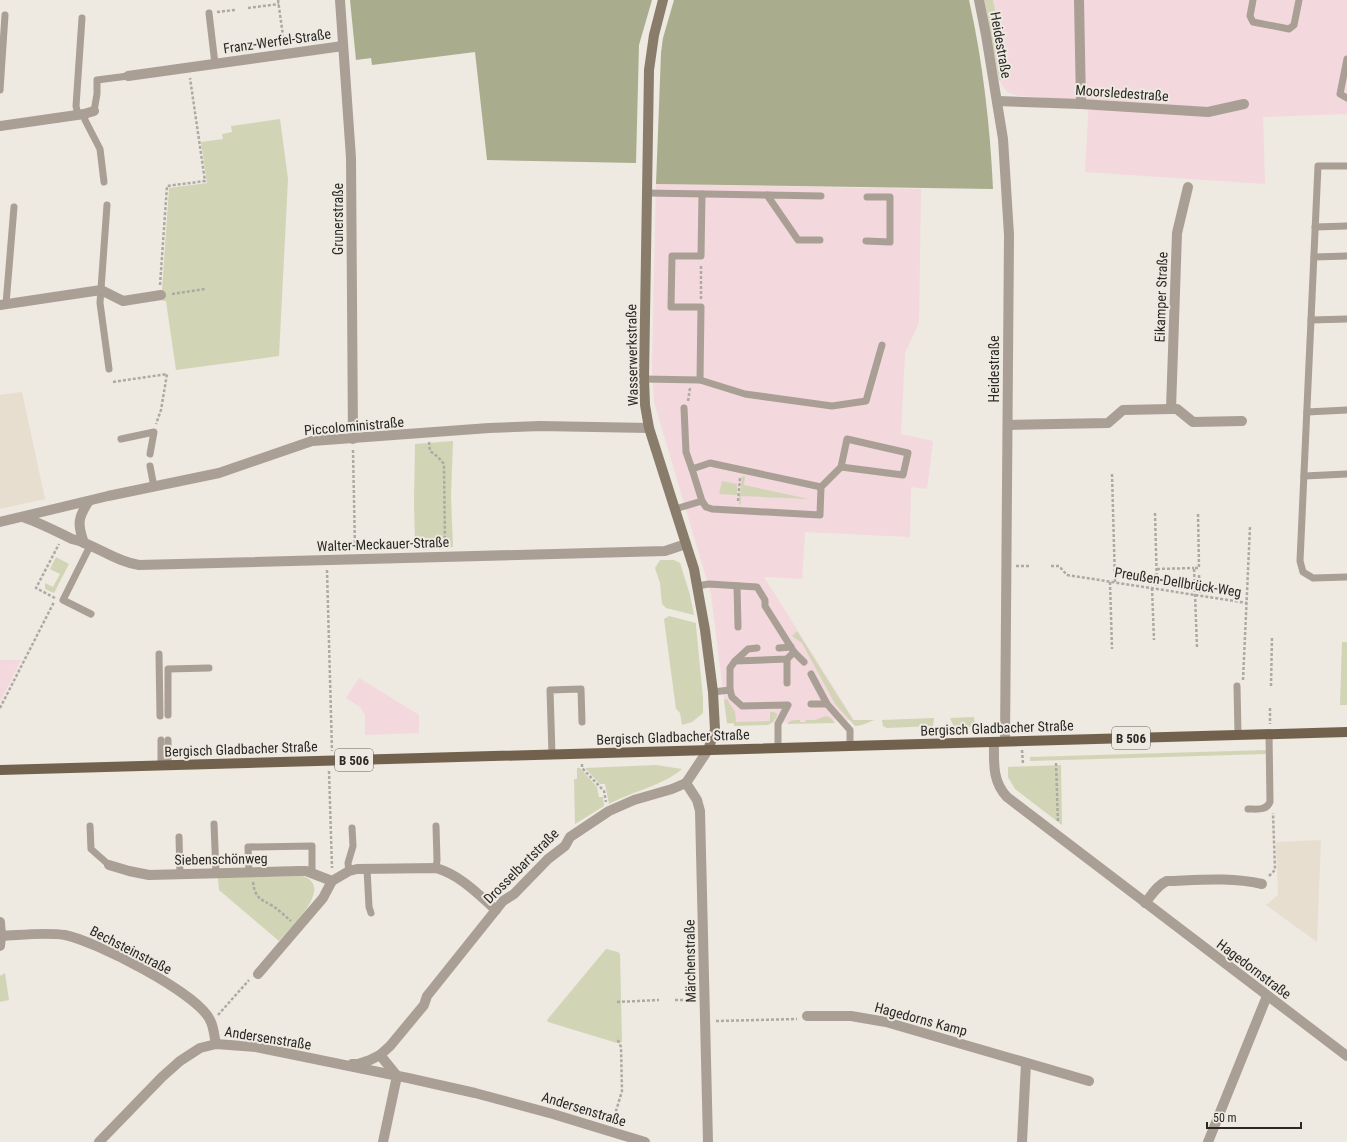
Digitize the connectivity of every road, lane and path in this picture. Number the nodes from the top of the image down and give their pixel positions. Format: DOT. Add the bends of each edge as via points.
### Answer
graph roads {
  1 [pos="278,0"];
  2 [pos="340,0"];
  3 [pos="662,0"];
  4 [pos="979,0"];
  5 [pos="1079,0"];
  6 [pos="1253,0"];
  7 [pos="1299,0"];
  8 [pos="279,4"];
  9 [pos="248,8"];
  10 [pos="235,10"];
  11 [pos="209,13"];
  12 [pos="5,15"];
  13 [pos="82,18"];
  14 [pos="343,46"];
  15 [pos="285,54"];
  16 [pos="1347,58"];
  17 [pos="215,64"];
  18 [pos="188,68"];
  19 [pos="128,76"];
  20 [pos="0,90"];
  21 [pos="1347,98"];
  22 [pos="997,101"];
  23 [pos="1081,104"];
  24 [pos="1244,104"];
  25 [pos="94,111"];
  26 [pos="81,115"];
  27 [pos="0,126"];
  28 [pos="1347,166"];
  29 [pos="104,182"];
  30 [pos="1188,187"];
  31 [pos="647,193"];
  32 [pos="702,194"];
  33 [pos="767,195"];
  34 [pos="821,196"];
  35 [pos="867,197"];
  36 [pos="107,205"];
  37 [pos="14,208"];
  38 [pos="1347,226"];
  39 [pos="1315,227"];
  40 [pos="820,240"];
  41 [pos="866,241"];
  42 [pos="702,256"];
  43 [pos="1347,256"];
  44 [pos="1314,257"];
  45 [pos="205,289"];
  46 [pos="101,290"];
  47 [pos="161,295"];
  48 [pos="3,304"];
  49 [pos="701,307"];
  50 [pos="1347,319"];
  51 [pos="1311,320"];
  52 [pos="882,345"];
  53 [pos="109,369"];
  54 [pos="644,379"];
  55 [pos="690,380"];
  56 [pos="700,380"];
  57 [pos="113,382"];
  58 [pos="684,408"];
  59 [pos="1171,409"];
  60 [pos="1347,410"];
  61 [pos="1307,412"];
  62 [pos="1242,421"];
  63 [pos="1008,425"];
  64 [pos="649,428"];
  65 [pos="154,432"];
  66 [pos="429,433"];
  67 [pos="353,439"];
  68 [pos="122,440"];
  69 [pos="150,454"];
  70 [pos="150,466"];
  71 [pos="841,467"];
  72 [pos="692,469"];
  73 [pos="742,470"];
  74 [pos="1112,474"];
  75 [pos="1347,474"];
  76 [pos="1304,476"];
  77 [pos="154,487"];
  78 [pos="820,487"];
  79 [pos="89,501"];
  80 [pos="702,501"];
  81 [pos="675,509"];
  82 [pos="737,510"];
  83 [pos="1198,512"];
  84 [pos="1155,513"];
  85 [pos="23,517"];
  86 [pos="0,522"];
  87 [pos="1250,527"];
  88 [pos="64,534"];
  89 [pos="87,544"];
  90 [pos="686,544"];
  91 [pos="445,557"];
  92 [pos="355,559"];
  93 [pos="326,560"];
  94 [pos="1051,566"];
  95 [pos="1194,568"];
  96 [pos="1157,569"];
  97 [pos="1199,575"];
  98 [pos="1347,577"];
  99 [pos="1110,582"];
  100 [pos="1115,582"];
  101 [pos="698,586"];
  102 [pos="737,586"];
  103 [pos="1152,588"];
  104 [pos="1157,589"];
  105 [pos="50,595"];
  106 [pos="1195,595"];
  107 [pos="1200,595"];
  108 [pos="56,598"];
  109 [pos="1247,603"];
  110 [pos="91,614"];
  111 [pos="738,627"];
  112 [pos="1272,636"];
  113 [pos="1154,640"];
  114 [pos="1197,647"];
  115 [pos="757,648"];
  116 [pos="779,648"];
  117 [pos="1112,649"];
  118 [pos="793,650"];
  119 [pos="159,654"];
  120 [pos="787,659"];
  121 [pos="735,661"];
  122 [pos="804,662"];
  123 [pos="209,668"];
  124 [pos="811,674"];
  125 [pos="787,684"];
  126 [pos="1240,686"];
  127 [pos="1270,686"];
  128 [pos="730,690"];
  129 [pos="712,692"];
  130 [pos="811,704"];
  131 [pos="827,704"];
  132 [pos="0,708"];
  133 [pos="1270,708"];
  134 [pos="582,722"];
  135 [pos="1347,732"];
  136 [pos="1270,734"];
  137 [pos="1238,735"];
  138 [pos="164,740"];
  139 [pos="1005,741"];
  140 [pos="994,742"];
  141 [pos="850,746"];
  142 [pos="778,748"];
  143 [pos="708,750"];
  144 [pos="582,753"];
  145 [pos="552,754"];
  146 [pos="331,760"];
  147 [pos="1056,763"];
  148 [pos="165,765"];
  149 [pos="0,770"];
  150 [pos="686,783"];
  151 [pos="1268,806"];
  152 [pos="1248,809"];
  153 [pos="609,811"];
  154 [pos="1058,822"];
  155 [pos="214,824"];
  156 [pos="90,826"];
  157 [pos="436,826"];
  158 [pos="352,828"];
  159 [pos="179,837"];
  160 [pos="109,865"];
  161 [pos="436,868"];
  162 [pos="367,869"];
  163 [pos="349,871"];
  164 [pos="250,872"];
  165 [pos="216,873"];
  166 [pos="180,874"];
  167 [pos="312,874"];
  168 [pos="332,881"];
  169 [pos="1262,884"];
  170 [pos="1146,903"];
  171 [pos="496,910"];
  172 [pos="371,913"];
  173 [pos="0,922"];
  174 [pos="298,928"];
  175 [pos="1,941"];
  176 [pos="258,974"];
  177 [pos="1267,996"];
  178 [pos="659,1000"];
  179 [pos="674,1000"];
  180 [pos="691,1000"];
  181 [pos="617,1002"];
  182 [pos="807,1016"];
  183 [pos="210,1020"];
  184 [pos="705,1022"];
  185 [pos="617,1038"];
  186 [pos="216,1044"];
  187 [pos="380,1055"];
  188 [pos="1347,1056"];
  189 [pos="1026,1063"];
  190 [pos="344,1065"];
  191 [pos="397,1076"];
  192 [pos="1090,1081"];
  193 [pos="613,1120"];
  194 [pos="100,1142"];
  195 [pos="383,1142"];
  196 [pos="645,1142"];
  197 [pos="708,1142"];
  198 [pos="1022,1142"];
  199 [pos="1208,1142"];
  1 -- 8 [label="path"];
  2 -- 14 [label="street, Grunerstraße"];
  3 -- 31 [label="main road, Wasserwerkstraße" via="649,70"];
  4 -- 22 [label="street, Heidestraße"];
  5 -- 23 [label="street"];
  6 -- 7 [label="lane" via="1250,16 1253,22 1289,29 1294,25"];
  8 -- 9 [label="path"];
  8 -- 15 [label="path"];
  10 -- 11 [label="path"];
  11 -- 17 [label="lane, Franz-Werfel-Straße"];
  12 -- 20 [label="lane"];
  13 -- 26 [label="lane" via="76,106"];
  14 -- 15 [label="street, Franz-Werfel-Straße"];
  14 -- 67 [label="street, Grunerstraße" via="351,158"];
  15 -- 17 [label="street, Franz-Werfel-Straße"];
  16 -- 21 [label="lane" via="1340,94"];
  17 -- 18 [label="street, Franz-Werfel-Straße"];
  18 -- 19 [label="street, Franz-Werfel-Straße"];
  18 -- 47 [label="path" via="204,181 167,186"];
  19 -- 25 [label="lane, Franz-Werfel-Straße" via="97,80"];
  22 -- 23 [label="street, Moorsledestraße"];
  22 -- 63 [label="street, Heidestraße" via="1003,139 1009,235"];
  23 -- 24 [label="street, Moorsledestraße" via="1208,112"];
  25 -- 26 [label="street, Franz-Werfel-Straße"];
  26 -- 27 [label="street, Franz-Werfel-Straße"];
  26 -- 29 [label="lane" via="100,149"];
  28 -- 39 [label="lane" via="1318,166"];
  30 -- 59 [label="street, Eikamper Straße" via="1177,233"];
  31 -- 32 [label="lane"];
  31 -- 54 [label="main road, Wasserwerkstraße"];
  32 -- 33 [label="lane"];
  32 -- 42 [label="lane"];
  33 -- 34 [label="lane"];
  33 -- 40 [label="lane" via="798,240"];
  35 -- 41 [label="lane" via="890,197 890,242"];
  36 -- 46 [label="lane"];
  37 -- 48 [label="lane"];
  38 -- 39 [label="lane"];
  39 -- 44 [label="lane"];
  42 -- 49 [label="path"];
  42 -- 49 [label="lane" via="672,256 671,307"];
  43 -- 44 [label="lane"];
  44 -- 51 [label="lane"];
  45 -- 47 [label="path"];
  46 -- 47 [label="street" via="123,301"];
  46 -- 48 [label="street"];
  46 -- 53 [label="lane" via="100,303"];
  49 -- 56 [label="lane"];
  50 -- 51 [label="lane"];
  51 -- 61 [label="lane"];
  52 -- 56 [label="lane" via="866,401 832,406 745,394"];
  54 -- 55 [label="lane"];
  54 -- 64 [label="main road, Wasserwerkstraße"];
  55 -- 56 [label="lane"];
  55 -- 58 [label="path" via="688,401"];
  57 -- 65 [label="path" via="167,374 161,410"];
  58 -- 72 [label="lane" via="686,452"];
  59 -- 62 [label="street" via="1178,409 1193,422"];
  59 -- 63 [label="street" via="1123,410 1108,423"];
  60 -- 61 [label="lane"];
  61 -- 76 [label="lane"];
  63 -- 139 [label="street, Heidestraße"];
  64 -- 66 [label="street, Piccoloministraße" via="540,426"];
  64 -- 81 [label="main road, Wasserwerkstraße"];
  65 -- 68 [label="lane"];
  65 -- 69 [label="lane"];
  66 -- 67 [label="street, Piccoloministraße"];
  66 -- 91 [label="path" via="430,451 444,464"];
  67 -- 77 [label="street, Piccoloministraße" via="312,441 219,473"];
  67 -- 92 [label="path"];
  70 -- 77 [label="lane"];
  71 -- 71 [label="lane" via="903,476 908,453 847,439"];
  71 -- 78 [label="lane"];
  72 -- 73 [label="lane" via="710,463"];
  72 -- 80 [label="lane"];
  73 -- 78 [label="lane"];
  73 -- 82 [label="path" via="738,484"];
  74 -- 100 [label="path"];
  75 -- 76 [label="lane"];
  76 -- 98 [label="lane" via="1300,561 1303,572 1313,578"];
  77 -- 79 [label="street, Piccoloministraße"];
  78 -- 82 [label="lane" via="820,515"];
  79 -- 85 [label="street, Piccoloministraße"];
  79 -- 89 [label="street" via="79,517 79,525"];
  80 -- 81 [label="lane"];
  80 -- 82 [label="lane" via="712,509"];
  81 -- 90 [label="main road, Wasserwerkstraße"];
  83 -- 95 [label="path" via="1199,568"];
  84 -- 96 [label="path"];
  85 -- 86 [label="street, Piccoloministraße"];
  85 -- 88 [label="street, Walter-Meckauer-Straße"];
  87 -- 109 [label="path"];
  88 -- 89 [label="street, Walter-Meckauer-Straße"];
  88 -- 105 [label="path" via="36,588"];
  89 -- 93 [label="street, Walter-Meckauer-Straße" via="118,560 139,565"];
  89 -- 110 [label="lane" via="63,600"];
  90 -- 91 [label="street, Walter-Meckauer-Straße" via="665,551"];
  90 -- 101 [label="main road, Wasserwerkstraße"];
  91 -- 92 [label="street, Walter-Meckauer-Straße"];
  92 -- 93 [label="street, Walter-Meckauer-Straße"];
  93 -- 146 [label="path"];
  94 -- 99 [label="path, Preußen-Dellbrück-Weg" via="1059,566 1067,575"];
  95 -- 96 [label="path"];
  95 -- 106 [label="path"];
  96 -- 104 [label="path"];
  97 -- 107 [label="path"];
  99 -- 100 [label="path, Preußen-Dellbrück-Weg"];
  99 -- 117 [label="path"];
  100 -- 103 [label="path, Preußen-Dellbrück-Weg"];
  101 -- 102 [label="lane"];
  101 -- 129 [label="main road, Wasserwerkstraße"];
  102 -- 111 [label="lane"];
  102 -- 118 [label="lane" via="757,587 765,600 765,606"];
  103 -- 104 [label="path, Preußen-Dellbrück-Weg"];
  103 -- 113 [label="path"];
  104 -- 106 [label="path, Preußen-Dellbrück-Weg"];
  106 -- 107 [label="path, Preußen-Dellbrück-Weg"];
  106 -- 114 [label="path"];
  107 -- 109 [label="path, Preußen-Dellbrück-Weg"];
  108 -- 132 [label="path"];
  109 -- 126 [label="path, Preußen-Dellbrück-Weg"];
  112 -- 127 [label="path"];
  115 -- 121 [label="lane" via="748,649"];
  116 -- 118 [label="lane"];
  118 -- 120 [label="lane"];
  118 -- 122 [label="lane"];
  119 -- 123 [label="lane" via="164,716 168,669"];
  120 -- 121 [label="lane"];
  120 -- 125 [label="lane"];
  121 -- 128 [label="lane" via="730,668"];
  124 -- 131 [label="lane"];
  126 -- 137 [label="lane"];
  128 -- 129 [label="lane"];
  128 -- 142 [label="lane" via="732,697 742,706 789,702 778,724"];
  129 -- 143 [label="main road, Wasserwerkstraße" via="714,730"];
  130 -- 131 [label="lane"];
  131 -- 141 [label="lane" via="850,730"];
  133 -- 136 [label="path"];
  134 -- 145 [label="lane" via="580,689 550,690"];
  135 -- 136 [label="main road, Bergisch Gladbacher Straße / B 506"];
  136 -- 137 [label="main road, Bergisch Gladbacher Straße / B 506"];
  136 -- 151 [label="lane"];
  137 -- 139 [label="main road, Bergisch Gladbacher Straße / B 506"];
  138 -- 148 [label="lane"];
  139 -- 140 [label="main road, Bergisch Gladbacher Straße / B 506"];
  140 -- 141 [label="main road, Bergisch Gladbacher Straße / B 506"];
  140 -- 170 [label="street, Hagedornstraße" via="995,773 1001,790"];
  141 -- 142 [label="main road, Bergisch Gladbacher Straße / B 506"];
  142 -- 143 [label="main road, Bergisch Gladbacher Straße / B 506"];
  143 -- 144 [label="main road, Bergisch Gladbacher Straße / B 506"];
  143 -- 150 [label="street"];
  144 -- 145 [label="main road, Bergisch Gladbacher Straße / B 506"];
  144 -- 153 [label="path" via="582,768 604,791"];
  145 -- 146 [label="main road, Bergisch Gladbacher Straße / B 506"];
  146 -- 148 [label="main road, Bergisch Gladbacher Straße / B 506"];
  146 -- 168 [label="path" via="329,779"];
  147 -- 154 [label="path"];
  148 -- 149 [label="main road, Bergisch Gladbacher Straße / B 506"];
  150 -- 153 [label="street, Drosselbartstraße"];
  150 -- 184 [label="street, Märchenstraße" via="697,800 700,811"];
  151 -- 152 [label="lane" via="1264,809"];
  151 -- 169 [label="path" via="1273,813 1274,870"];
  153 -- 171 [label="street, Drosselbartstraße" via="570,837 565,846"];
  155 -- 165 [label="lane"];
  156 -- 160 [label="lane" via="91,849"];
  157 -- 161 [label="lane"];
  158 -- 163 [label="lane" via="353,846 348,863"];
  159 -- 166 [label="lane"];
  160 -- 166 [label="street, Siebenschönweg" via="150,875"];
  161 -- 162 [label="street"];
  161 -- 171 [label="street" via="456,876"];
  162 -- 163 [label="street"];
  162 -- 172 [label="lane"];
  163 -- 168 [label="street"];
  164 -- 165 [label="street, Siebenschönweg"];
  164 -- 167 [label="street, Siebenschönweg" via="300,871"];
  164 -- 167 [label="lane" via="248,847 312,846"];
  164 -- 174 [label="path" via="258,897 273,906"];
  165 -- 166 [label="street, Siebenschönweg"];
  167 -- 168 [label="street, Siebenschönweg"];
  168 -- 174 [label="street" via="323,898"];
  169 -- 170 [label="street" via="1229,879 1167,881 1158,887"];
  170 -- 177 [label="street, Hagedornstraße"];
  171 -- 187 [label="street, Drosselbartstraße" via="427,996 424,1005"];
  173 -- 175 [label="street"];
  174 -- 176 [label="street"];
  175 -- 183 [label="street, Bechsteinstraße" via="45,934 77,938 153,974 189,998"];
  176 -- 183 [label="path" via="220,1014"];
  177 -- 188 [label="street, Hagedornstraße"];
  177 -- 199 [label="street"];
  178 -- 181 [label="path"];
  179 -- 180 [label="path"];
  182 -- 184 [label="path"];
  182 -- 189 [label="street, Hagedorns Kamp" via="851,1016 886,1022"];
  183 -- 186 [label="street, Bechsteinstraße"];
  184 -- 197 [label="street, Märchenstraße"];
  185 -- 193 [label="path" via="621,1047 622,1091"];
  186 -- 190 [label="street, Andersenstraße" via="256,1047"];
  186 -- 194 [label="street, Andersenstraße" via="200,1048 180,1061"];
  187 -- 190 [label="street, Drosselbartstraße" via="358,1064"];
  187 -- 191 [label="street"];
  189 -- 192 [label="street, Hagedorns Kamp"];
  189 -- 198 [label="street"];
  190 -- 191 [label="street, Andersenstraße"];
  191 -- 195 [label="street"];
  191 -- 196 [label="street, Andersenstraße" via="475,1093"];
}
